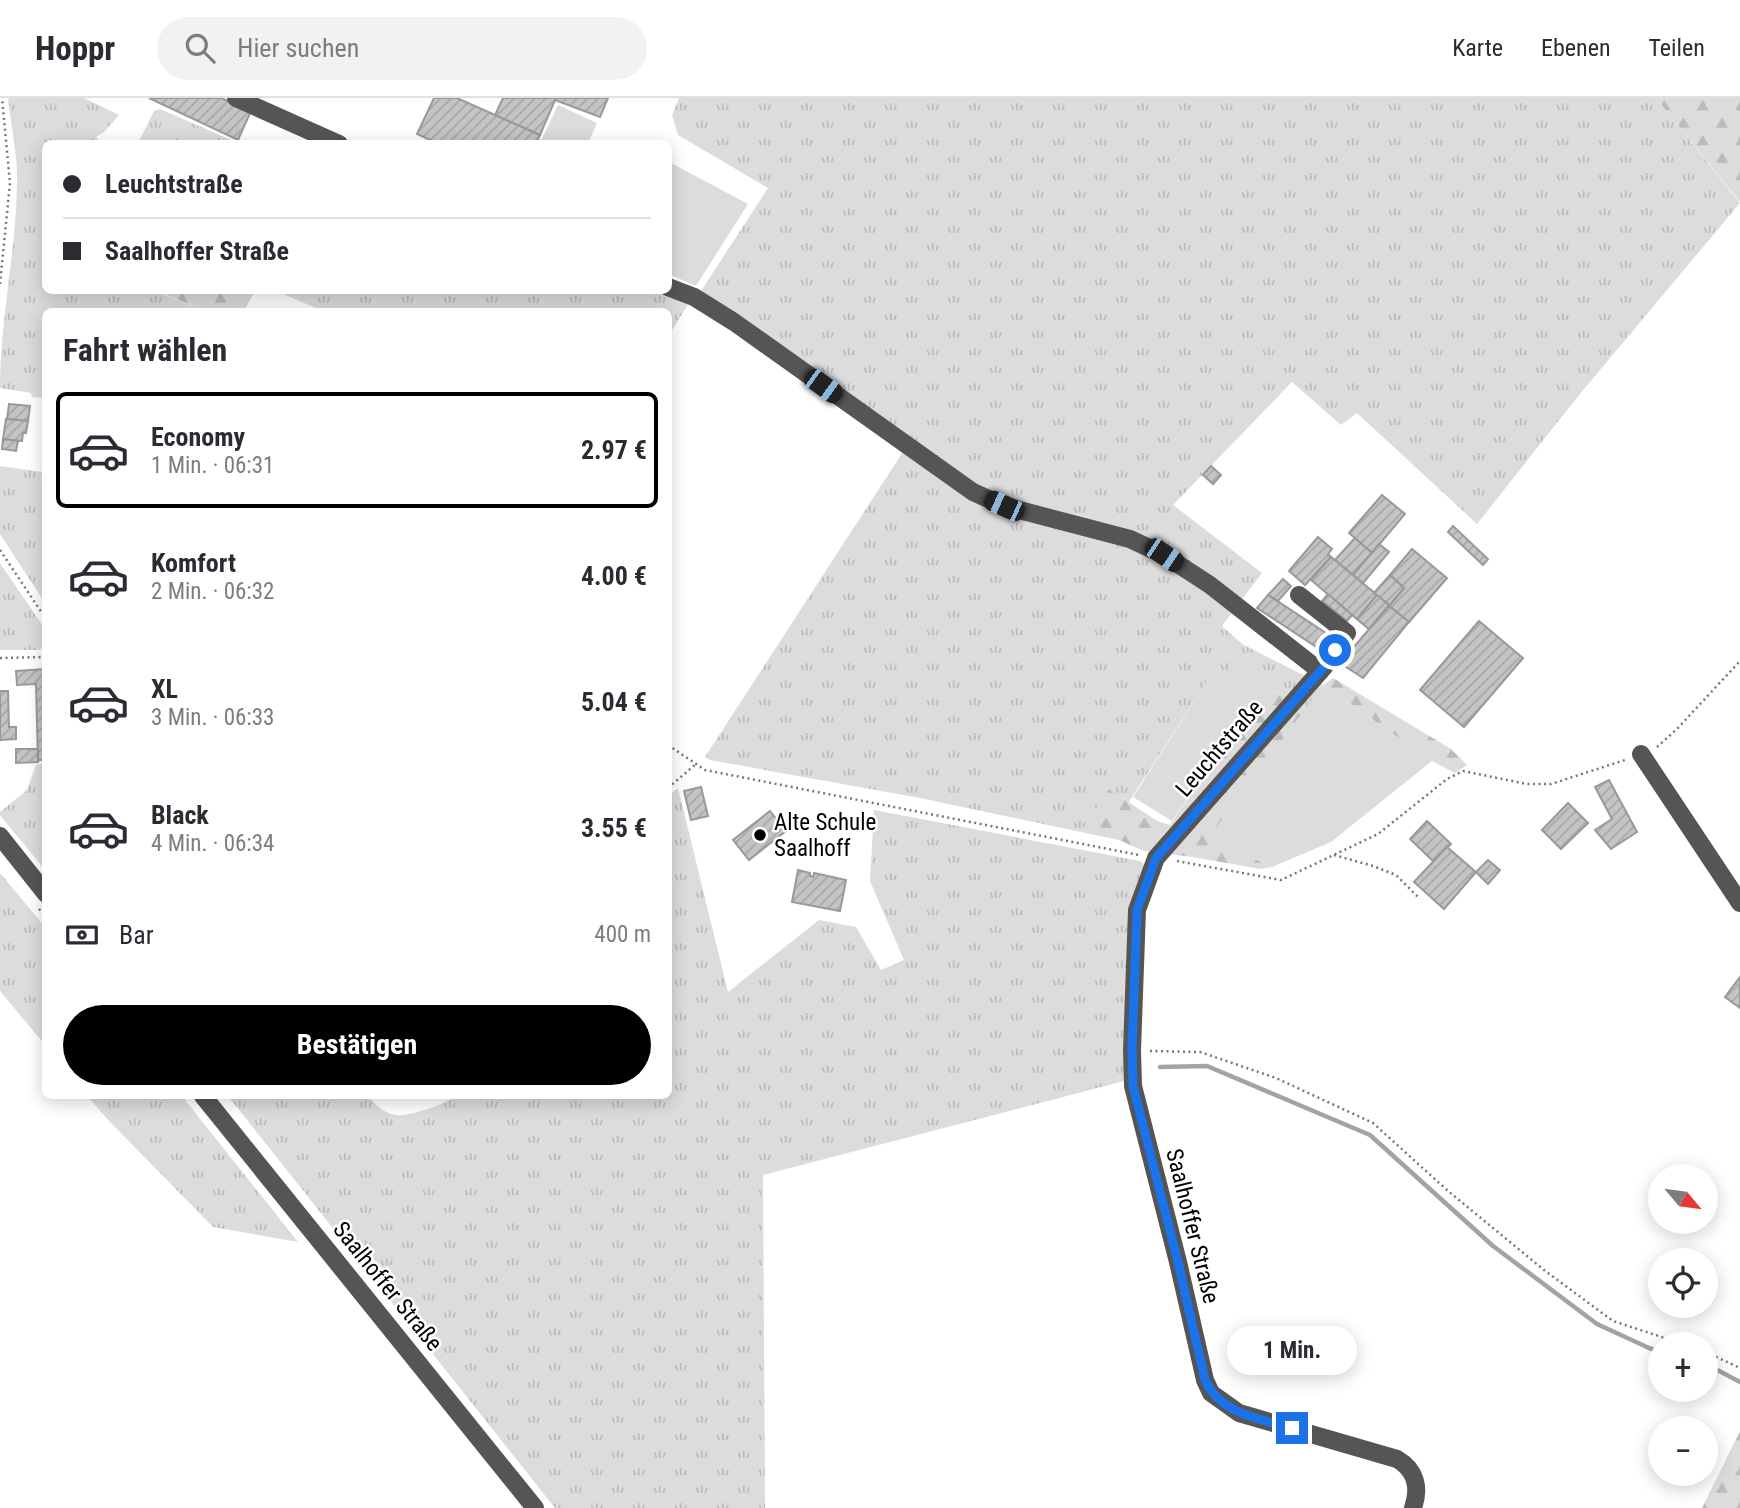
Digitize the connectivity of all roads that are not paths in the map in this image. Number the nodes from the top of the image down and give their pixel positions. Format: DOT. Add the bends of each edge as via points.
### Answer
graph roads {
  1 [pos="236,98"];
  2 [pos="330,140"];
  3 [pos="672,289"];
  4 [pos="1299,595"];
  5 [pos="1320,671"];
  6 [pos="1641,754"];
  7 [pos="0,836"];
  8 [pos="1156,858"];
  9 [pos="42,889"];
  10 [pos="1740,903"];
  11 [pos="205,1099"];
  12 [pos="535,1508"];
  13 [pos="1413,1508"];
  1 -- 2 [label="street"];
  3 -- 5 [label="street" via="734,321 973,492 1004,506 1130,539 1164,555"];
  4 -- 5 [label="street, Leuchtstraße" via="1347,633"];
  5 -- 8 [label="street, Leuchtstraße"];
  6 -- 10 [label="street"];
  7 -- 9 [label="street"];
  8 -- 13 [label="street, Saalhoffer Straße" via="1137,910 1133,1086 1205,1380 1211,1393 1239,1413 1398,1459 1406,1464 1417,1486"];
  11 -- 12 [label="street, Saalhoffer Straße"];
}
